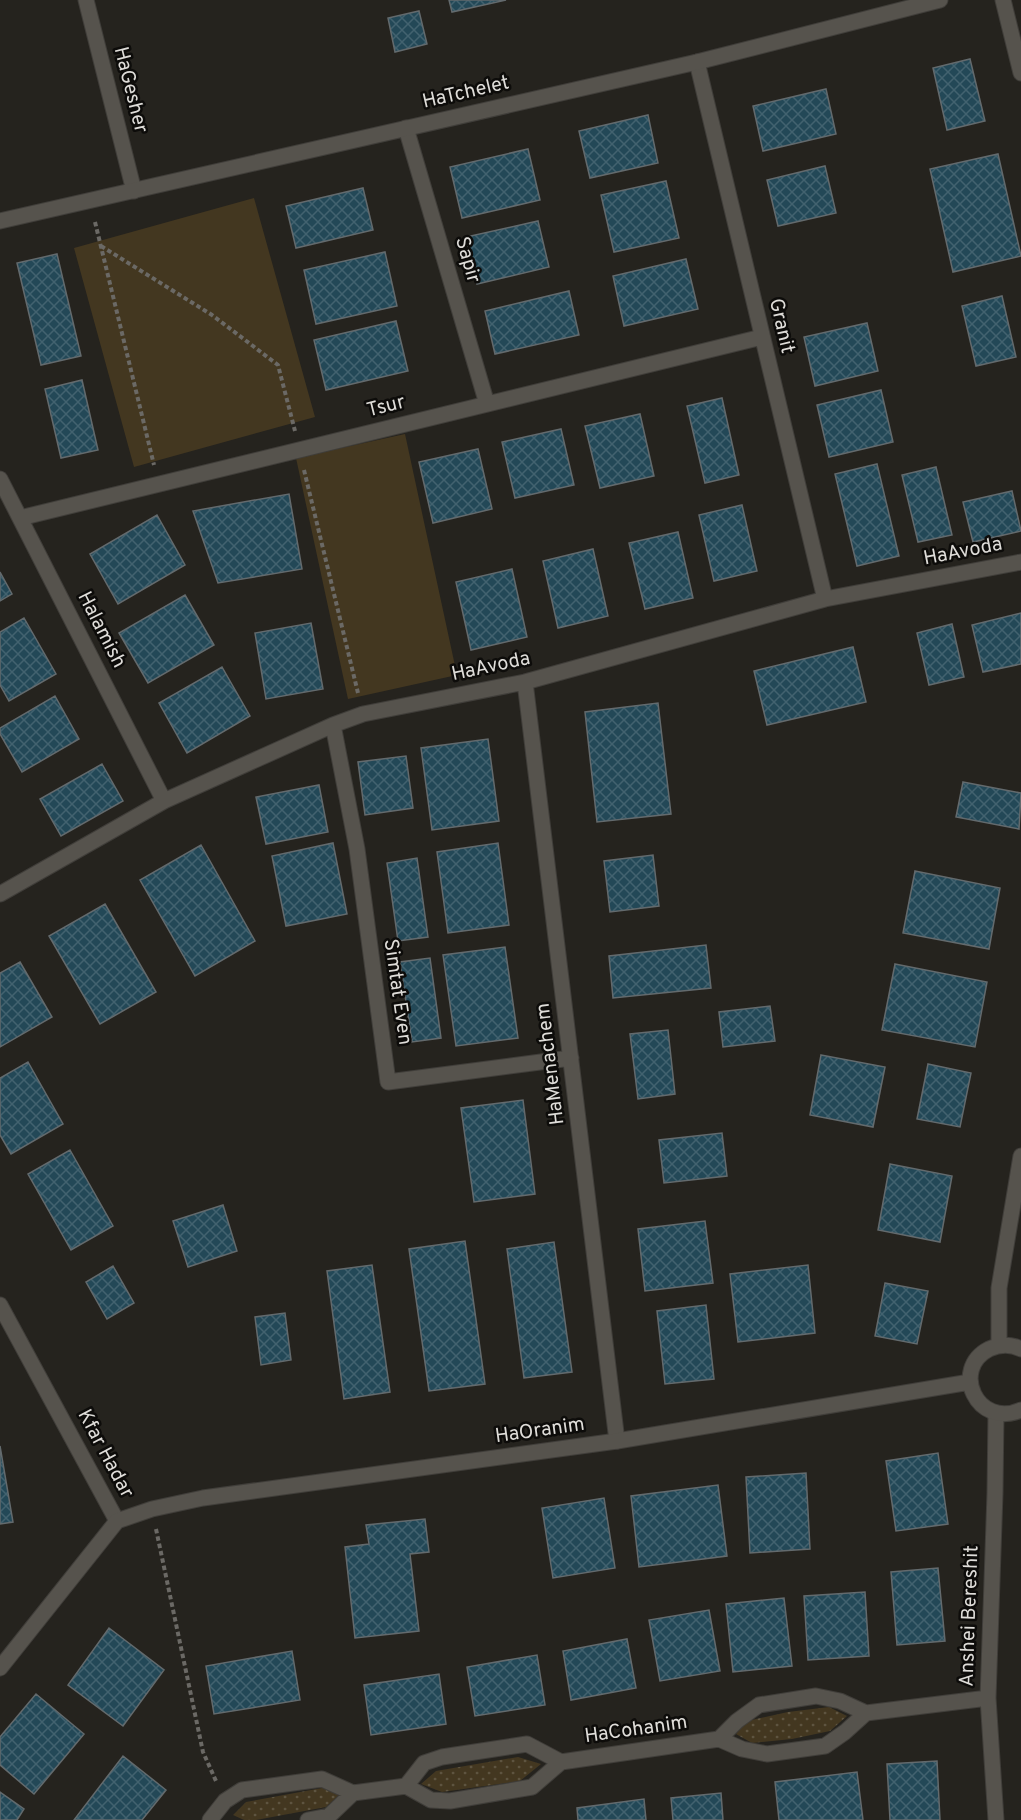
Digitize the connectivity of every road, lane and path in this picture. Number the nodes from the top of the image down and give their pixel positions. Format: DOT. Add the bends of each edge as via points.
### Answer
graph roads {
  1 [pos="86,0"];
  2 [pos="940,0"];
  3 [pos="1003,0"];
  4 [pos="697,62"];
  5 [pos="1021,73"];
  6 [pos="406,128"];
  7 [pos="134,191"];
  8 [pos="90,201"];
  9 [pos="0,221"];
  10 [pos="762,337"];
  11 [pos="487,404"];
  12 [pos="0,479"];
  13 [pos="159,484"];
  14 [pos="20,518"];
  15 [pos="1021,562"];
  16 [pos="825,599"];
  17 [pos="525,682"];
  18 [pos="333,725"];
  19 [pos="164,801"];
  20 [pos="0,894"];
  21 [pos="571,1058"];
  22 [pos="1021,1156"];
  23 [pos="0,1305"];
  24 [pos="999,1346"];
  25 [pos="1021,1349"];
  26 [pos="970,1382"];
  27 [pos="1021,1410"];
  28 [pos="996,1413"];
  29 [pos="617,1442"];
  30 [pos="152,1509"];
  31 [pos="117,1521"];
  32 [pos="0,1668"];
  33 [pos="988,1698"];
  34 [pos="866,1713"];
  35 [pos="718,1739"];
  36 [pos="561,1762"];
  37 [pos="405,1786"];
  38 [pos="353,1793"];
  39 [pos="225,1801"];
  40 [pos="211,1820"];
  41 [pos="308,1820"];
  42 [pos="996,1820"];
  1 -- 7 [label="street, HaGesher"];
  2 -- 4 [label="street, HaTchelet"];
  3 -- 5 [label="street"];
  4 -- 6 [label="street, HaTchelet"];
  4 -- 10 [label="street, Granit"];
  6 -- 7 [label="street, HaTchelet"];
  6 -- 11 [label="street, Sapir"];
  7 -- 8 [label="street, HaTchelet"];
  8 -- 9 [label="street, HaTchelet"];
  8 -- 13 [label="path"];
  10 -- 11 [label="street, Tsur"];
  10 -- 16 [label="street, Granit"];
  11 -- 13 [label="street, Tsur"];
  12 -- 14 [label="street, Halamish"];
  13 -- 14 [label="street, Tsur"];
  14 -- 19 [label="street, Halamish"];
  15 -- 16 [label="street, HaAvoda"];
  16 -- 17 [label="street, HaAvoda"];
  17 -- 18 [label="street, HaAvoda" via="363,714"];
  17 -- 21 [label="street, HaMenachem"];
  18 -- 19 [label="street, HaAvoda"];
  18 -- 21 [label="street, Simtat Even" via="357,849 388,1082"];
  19 -- 20 [label="street, HaAvoda"];
  21 -- 29 [label="street, HaMenachem"];
  22 -- 24 [label="street" via="999,1288"];
  23 -- 31 [label="street, Kfar Hadar"];
  24 -- 25 [label="street"];
  24 -- 26 [label="street" via="984,1351 976,1359"];
  26 -- 28 [label="street" via="977,1400"];
  26 -- 29 [label="street, HaOranim"];
  27 -- 28 [label="street"];
  28 -- 33 [label="street, Anshei Bereshit"];
  29 -- 30 [label="street, HaOranim" via="203,1498"];
  30 -- 31 [label="street, HaOranim"];
  30 -- 39 [label="path" via="203,1752"];
  31 -- 32 [label="street, Kfar Hadar"];
  33 -- 34 [label="street"];
  33 -- 42 [label="street, Anshei Bereshit"];
  34 -- 35 [label="street, HaCohanim" via="825,1746 767,1754"];
  34 -- 35 [label="street" via="816,1696 759,1705"];
  35 -- 36 [label="street, HaCohanim"];
  36 -- 37 [label="street, HaCohanim" via="532,1787 450,1801 430,1800"];
  36 -- 37 [label="street, HaCohanim" via="527,1744 453,1755 424,1763"];
  37 -- 38 [label="street"];
  38 -- 39 [label="street" via="322,1779 242,1790"];
  38 -- 41 [label="street" via="329,1816"];
  39 -- 40 [label="street"];
}
